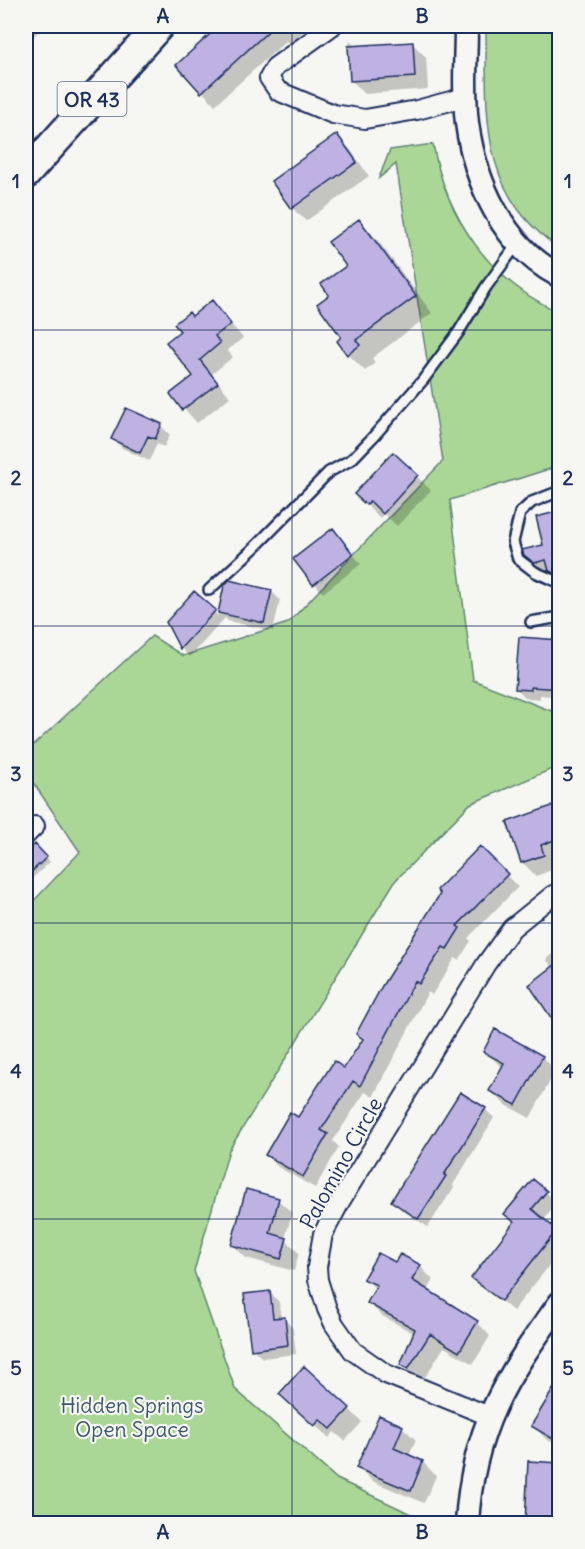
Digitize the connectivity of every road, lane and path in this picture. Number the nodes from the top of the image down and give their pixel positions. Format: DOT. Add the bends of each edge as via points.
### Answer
graph roads {
  1 [pos="159,26"];
  2 [pos="332,26"];
  3 [pos="466,26"];
  4 [pos="465,97"];
  5 [pos="26,174"];
  6 [pos="518,243"];
  7 [pos="560,276"];
  8 [pos="560,491"];
  9 [pos="560,583"];
  10 [pos="209,590"];
  11 [pos="560,617"];
  12 [pos="531,622"];
  13 [pos="560,892"];
  14 [pos="560,1303"];
  15 [pos="489,1416"];
  16 [pos="467,1524"];
  1 -- 5 [label="main road, OR 43"];
  2 -- 4 [label="street" via="275,68 269,78 278,91 333,114 365,119"];
  3 -- 4 [label="street"];
  4 -- 6 [label="street" via="472,147 484,189"];
  6 -- 7 [label="street"];
  6 -- 10 [label="lane" via="458,333 373,437 352,459 329,472"];
  8 -- 9 [label="lane" via="532,502 520,513 513,542 518,559"];
  11 -- 12 [label="lane"];
  13 -- 15 [label="street, Palomino Circle" via="512,928 486,964 322,1234 317,1267 327,1309 358,1356 386,1374"];
  14 -- 15 [label="street" via="522,1355"];
  15 -- 16 [label="street" via="473,1475"];
}
